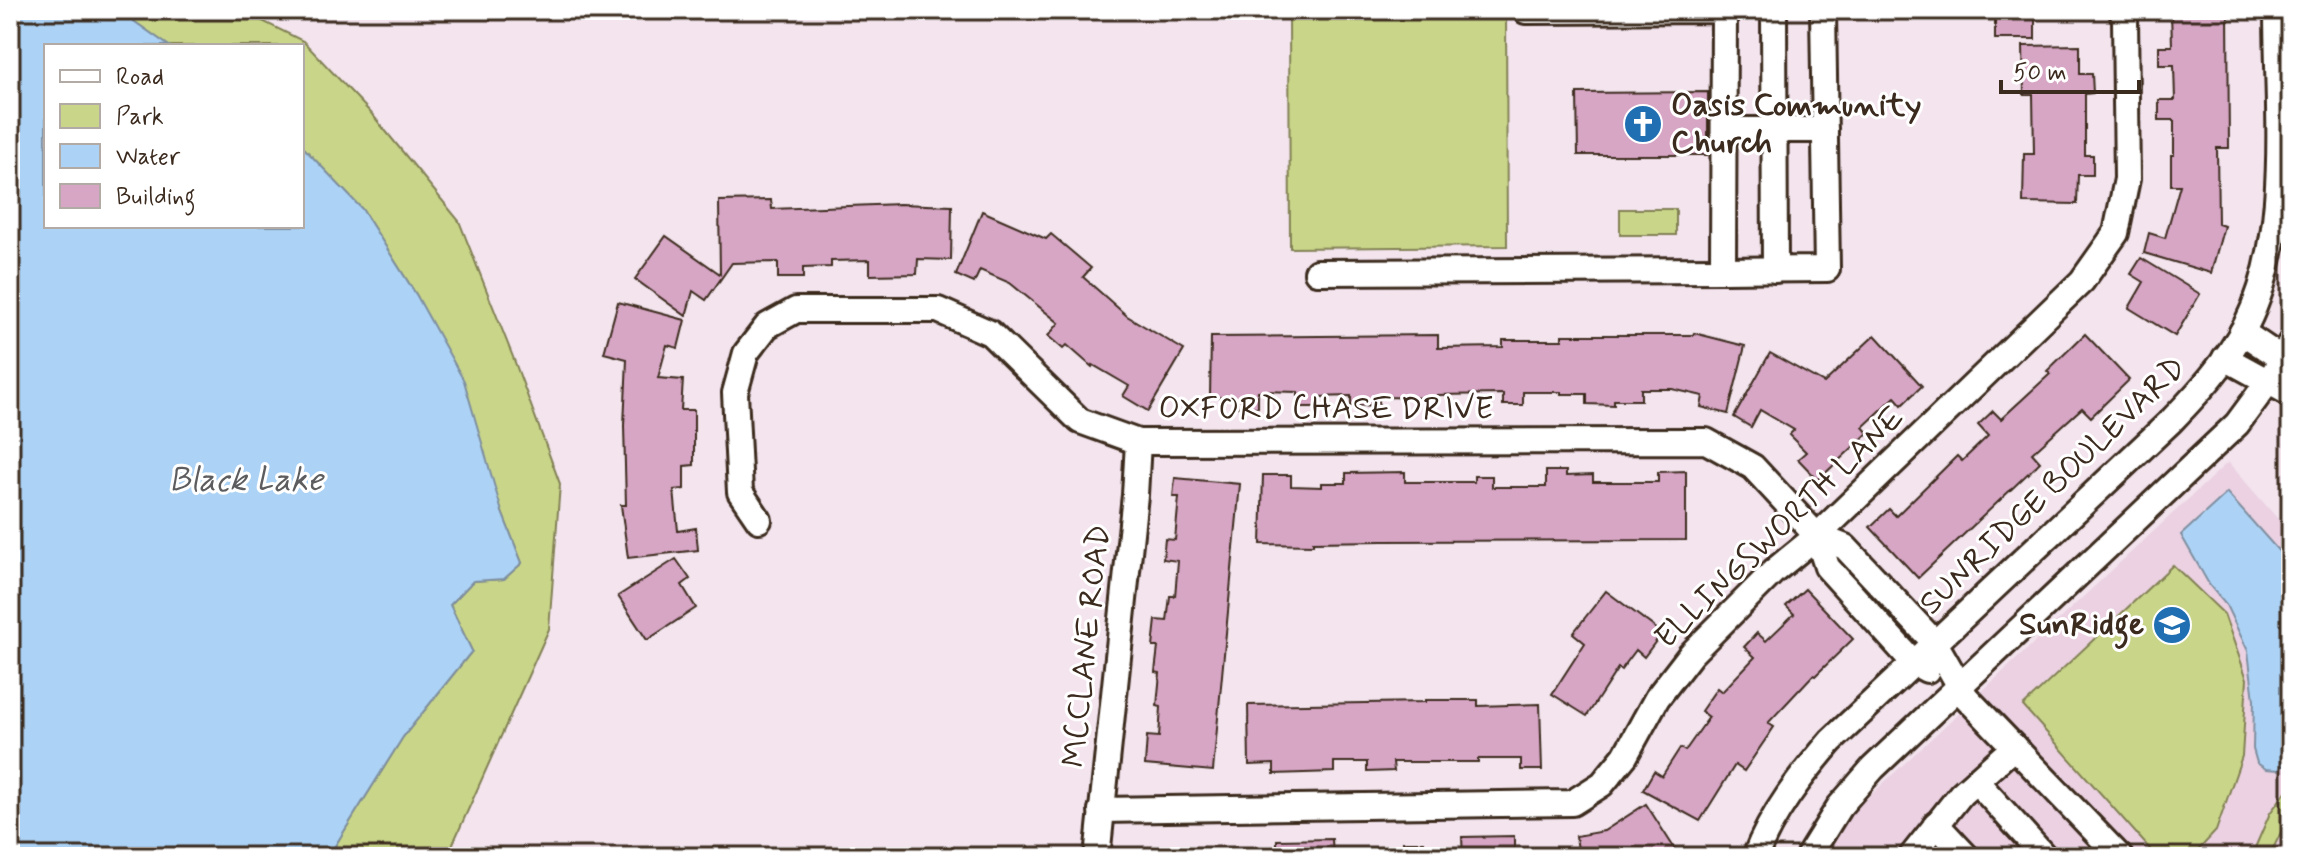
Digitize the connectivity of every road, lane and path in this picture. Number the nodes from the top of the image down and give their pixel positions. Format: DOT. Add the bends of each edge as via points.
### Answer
graph roads {
  1 [pos="1774,10"];
  2 [pos="1823,10"];
  3 [pos="2121,10"];
  4 [pos="2277,10"];
  5 [pos="1526,11"];
  6 [pos="1724,130"];
  7 [pos="1774,130"];
  8 [pos="1825,130"];
  9 [pos="1723,270"];
  10 [pos="1775,270"];
  11 [pos="1317,272"];
  12 [pos="2242,332"];
  13 [pos="2288,355"];
  14 [pos="2225,358"];
  15 [pos="2268,382"];
  16 [pos="2291,394"];
  17 [pos="1138,442"];
  18 [pos="759,520"];
  19 [pos="1817,536"];
  20 [pos="1884,589"];
  21 [pos="1865,608"];
  22 [pos="1935,643"];
  23 [pos="1914,663"];
  24 [pos="1958,686"];
  25 [pos="2014,747"];
  26 [pos="1976,781"];
  27 [pos="1101,810"];
  28 [pos="1936,824"];
  29 [pos="1097,857"];
  30 [pos="1755,857"];
  31 [pos="1808,857"];
  32 [pos="1911,857"];
  33 [pos="1967,857"];
  34 [pos="2045,857"];
  35 [pos="2120,857"];
  1 -- 7 [label="street"];
  2 -- 8 [label="street"];
  3 -- 19 [label="street, ELLINGSWORTH LANE" via="2127,179 2116,233 2082,281"];
  4 -- 12 [label="street, SUNRIDGE BOULEVARD" via="2278,210 2266,270"];
  5 -- 6 [label="street" via="1724,10"];
  6 -- 7 [label="street"];
  6 -- 9 [label="street"];
  7 -- 8 [label="street"];
  7 -- 10 [label="street"];
  8 -- 10 [label="street" via="1827,269"];
  9 -- 10 [label="street"];
  9 -- 11 [label="street"];
  12 -- 13 [label="street"];
  12 -- 14 [label="street, SUNRIDGE BOULEVARD"];
  13 -- 15 [label="street"];
  14 -- 15 [label="street"];
  14 -- 22 [label="street, SUNRIDGE BOULEVARD" via="2171,421"];
  15 -- 16 [label="street"];
  15 -- 24 [label="street" via="2218,444"];
  17 -- 18 [label="street, OXFORD CHASE DRIVE" via="1080,421 990,333 938,310 796,310 767,326 746,353 735,393 740,492"];
  17 -- 19 [label="street, OXFORD CHASE DRIVE" via="1706,441 1753,467"];
  17 -- 27 [label="street, MCCLANE ROAD"];
  19 -- 20 [label="street, OXFORD CHASE DRIVE" via="1845,547"];
  19 -- 21 [label="street, OXFORD CHASE DRIVE" via="1827,567"];
  19 -- 27 [label="street, ELLINGSWORTH LANE" via="1691,654 1657,698 1625,756 1602,784 1572,803"];
  20 -- 21 [label="street"];
  20 -- 22 [label="street, OXFORD CHASE DRIVE"];
  21 -- 23 [label="street, OXFORD CHASE DRIVE"];
  22 -- 23 [label="street, SUNRIDGE BOULEVARD"];
  22 -- 24 [label="street, OXFORD CHASE DRIVE"];
  23 -- 24 [label="street, OXFORD CHASE DRIVE"];
  23 -- 30 [label="street, SUNRIDGE BOULEVARD" via="1800,777"];
  24 -- 25 [label="street"];
  24 -- 31 [label="street" via="1873,768 1839,807"];
  25 -- 26 [label="street"];
  25 -- 35 [label="street"];
  26 -- 28 [label="street"];
  26 -- 34 [label="street"];
  27 -- 29 [label="street, MCCLANE ROAD"];
  28 -- 32 [label="street"];
  28 -- 33 [label="street"];
}
